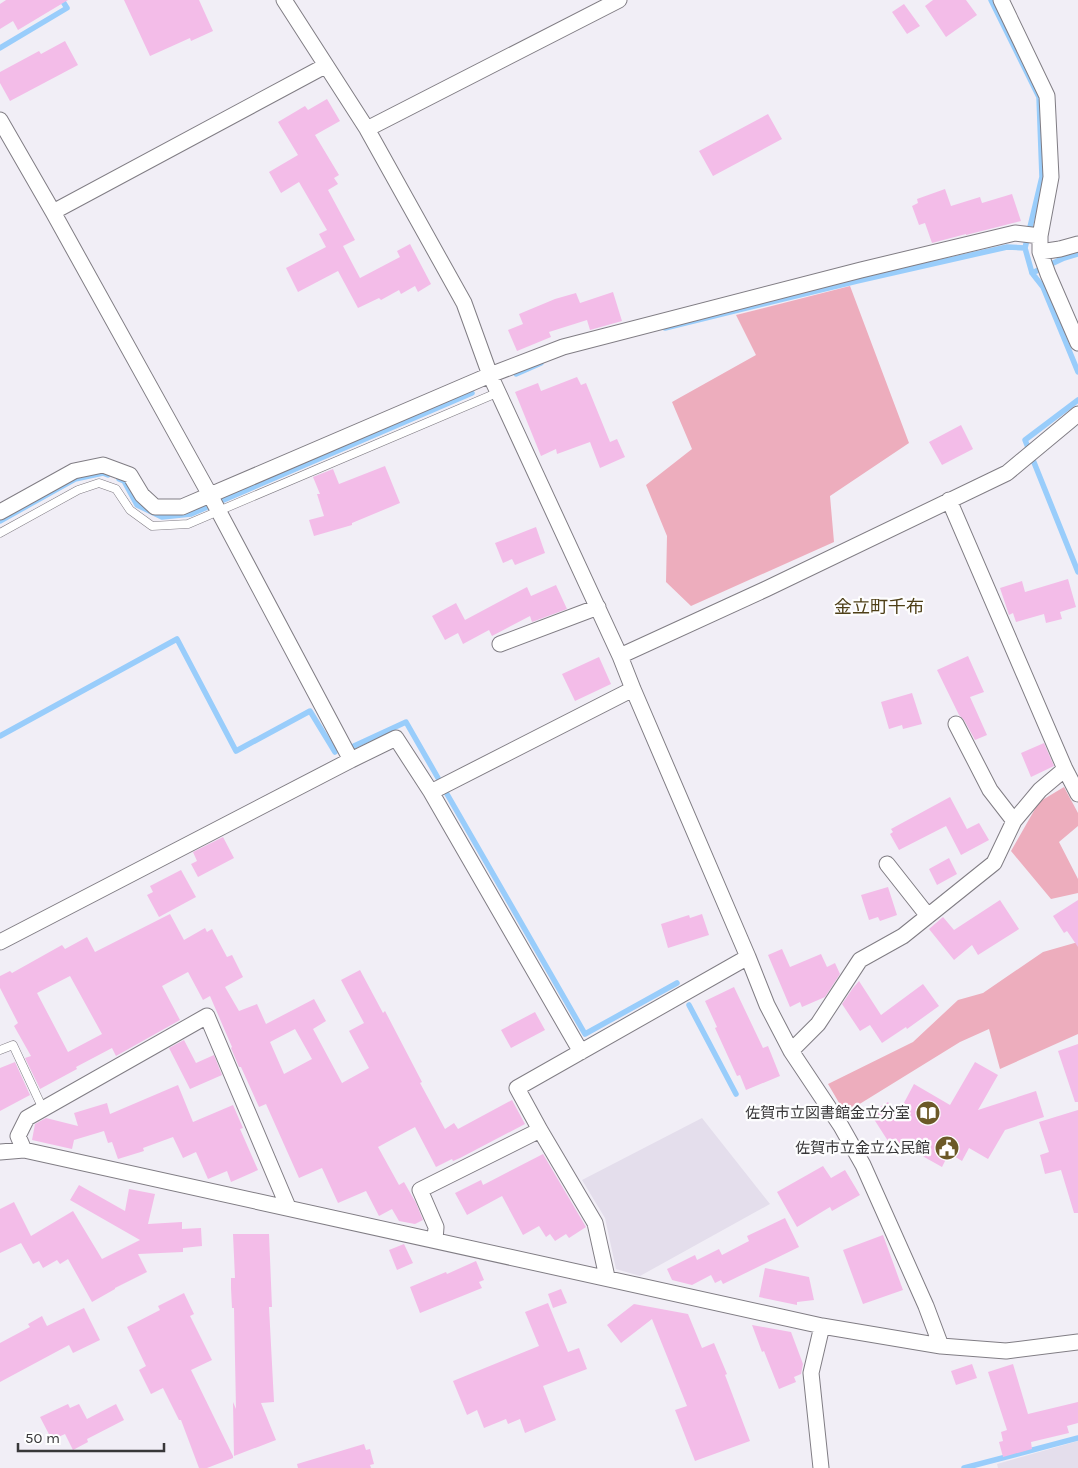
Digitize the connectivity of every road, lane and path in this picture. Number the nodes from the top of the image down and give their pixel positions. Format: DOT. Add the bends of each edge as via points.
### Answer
graph roads {
  1 [pos="284,0"];
  2 [pos="619,0"];
  3 [pos="1001,0"];
  4 [pos="325,66"];
  5 [pos="0,120"];
  6 [pos="367,129"];
  7 [pos="54,212"];
  8 [pos="1040,236"];
  9 [pos="1078,244"];
  10 [pos="1040,252"];
  11 [pos="1078,343"];
  12 [pos="490,375"];
  13 [pos="499,392"];
  14 [pos="1078,414"];
  15 [pos="210,495"];
  16 [pos="950,500"];
  17 [pos="0,512"];
  18 [pos="218,512"];
  19 [pos="0,533"];
  20 [pos="598,608"];
  21 [pos="500,644"];
  22 [pos="620,656"];
  23 [pos="633,689"];
  24 [pos="956,724"];
  25 [pos="350,760"];
  26 [pos="1065,769"];
  27 [pos="431,792"];
  28 [pos="1078,794"];
  29 [pos="1014,821"];
  30 [pos="887,864"];
  31 [pos="928,916"];
  32 [pos="0,942"];
  33 [pos="748,957"];
  34 [pos="0,1050"];
  35 [pos="791,1051"];
  36 [pos="581,1052"];
  37 [pos="42,1110"];
  38 [pos="540,1130"];
  39 [pos="24,1150"];
  40 [pos="0,1152"];
  41 [pos="288,1208"];
  42 [pos="435,1240"];
  43 [pos="607,1278"];
  44 [pos="822,1326"];
  45 [pos="1078,1342"];
  46 [pos="941,1346"];
  47 [pos="821,1468"];
  1 -- 4 [label="street"];
  2 -- 6 [label="street"];
  3 -- 8 [label="street" via="1047,96 1051,177"];
  4 -- 6 [label="street"];
  4 -- 7 [label="street"];
  5 -- 7 [label="street"];
  6 -- 12 [label="street" via="464,302"];
  7 -- 15 [label="street"];
  8 -- 10 [label="street"];
  8 -- 12 [label="street" via="1016,233 861,270 563,347"];
  9 -- 10 [label="street"];
  10 -- 11 [label="street"];
  12 -- 13 [label="street"];
  12 -- 15 [label="street"];
  13 -- 18 [label="lane"];
  13 -- 20 [label="street"];
  14 -- 16 [label="street" via="1006,473"];
  15 -- 17 [label="street" via="182,507 155,506 142,495 130,475 103,465 74,471"];
  15 -- 18 [label="street"];
  16 -- 22 [label="street" via="766,590"];
  16 -- 26 [label="street"];
  18 -- 19 [label="lane" via="188,524 152,526 130,510 116,489 98,483 78,490"];
  18 -- 25 [label="street"];
  20 -- 21 [label="street"];
  20 -- 22 [label="street"];
  22 -- 23 [label="street"];
  23 -- 27 [label="street"];
  23 -- 33 [label="street"];
  24 -- 29 [label="street" via="990,790"];
  25 -- 27 [label="street" via="396,738"];
  25 -- 32 [label="street"];
  26 -- 28 [label="street"];
  26 -- 29 [label="street" via="1040,790"];
  27 -- 36 [label="street"];
  29 -- 31 [label="street" via="994,863"];
  30 -- 31 [label="street"];
  31 -- 35 [label="street" via="903,936 860,960 818,1024"];
  33 -- 35 [label="street" via="767,1005"];
  33 -- 36 [label="street"];
  34 -- 37 [label="lane" via="13,1045"];
  35 -- 46 [label="street" via="841,1126 862,1165"];
  36 -- 38 [label="street" via="517,1088"];
  37 -- 39 [label="street" via="27,1118 18,1136"];
  37 -- 41 [label="street" via="207,1016"];
  38 -- 42 [label="street" via="420,1190 436,1226"];
  38 -- 43 [label="street" via="595,1223"];
  39 -- 40 [label="street"];
  39 -- 41 [label="street"];
  41 -- 42 [label="street"];
  42 -- 43 [label="street"];
  43 -- 44 [label="street"];
  44 -- 46 [label="street"];
  44 -- 47 [label="street" via="811,1373"];
  45 -- 46 [label="street" via="1006,1351"];
}
